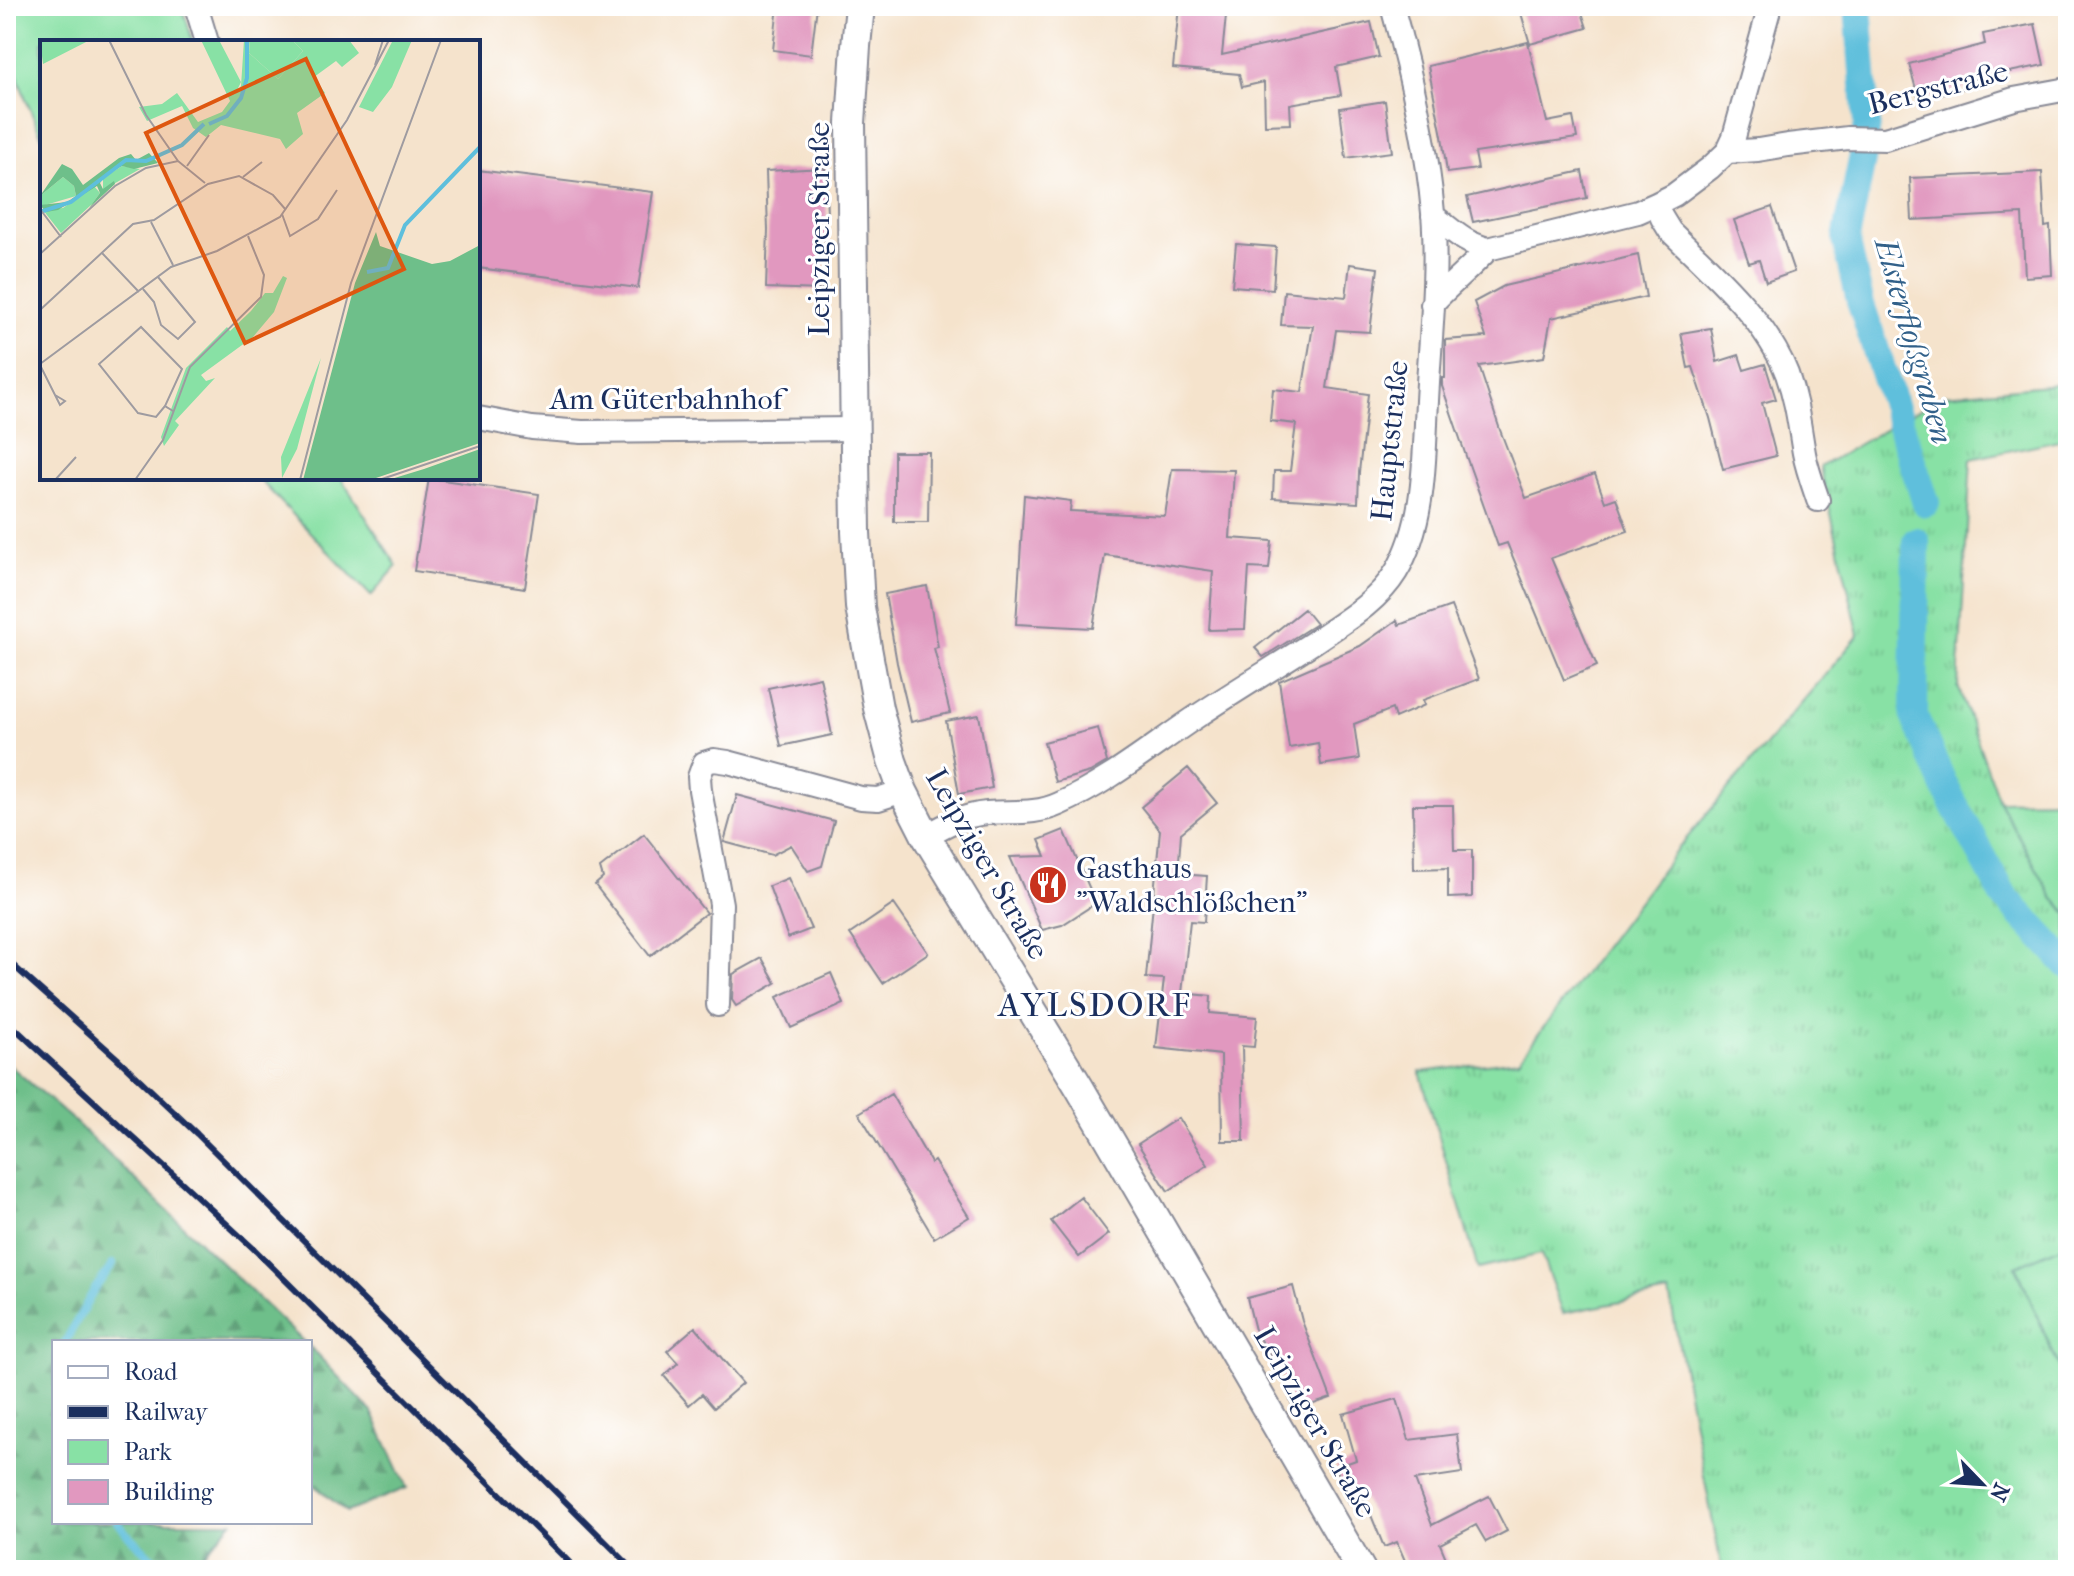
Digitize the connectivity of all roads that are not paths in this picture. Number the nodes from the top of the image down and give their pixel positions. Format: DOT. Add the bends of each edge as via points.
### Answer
graph roads {
  1 [pos="196,6"];
  2 [pos="860,6"];
  3 [pos="1392,6"];
  4 [pos="1770,6"];
  5 [pos="206,40"];
  6 [pos="2068,89"];
  7 [pos="1727,152"];
  8 [pos="1656,204"];
  9 [pos="1433,216"];
  10 [pos="1488,249"];
  11 [pos="1432,304"];
  12 [pos="480,418"];
  13 [pos="855,429"];
  14 [pos="1818,500"];
  15 [pos="903,791"];
  16 [pos="926,836"];
  17 [pos="718,1005"];
  18 [pos="1361,1570"];
  1 -- 5 [label="street"];
  2 -- 13 [label="street, Leipziger Straße" via="851,123"];
  3 -- 9 [label="street, Hauptstraße" via="1417,103"];
  4 -- 7 [label="street"];
  6 -- 7 [label="street, Bergstraße" via="2014,99 1885,139 1848,138"];
  7 -- 8 [label="street" via="1693,182"];
  8 -- 10 [label="street"];
  8 -- 14 [label="street" via="1670,231 1714,274 1776,351 1795,399"];
  9 -- 10 [label="street" via="1455,235"];
  9 -- 11 [label="street, Hauptstraße"];
  10 -- 11 [label="street"];
  11 -- 16 [label="street, Hauptstraße" via="1418,514 1405,554 1381,591 1354,615 1092,787 1057,805 985,813 950,822"];
  12 -- 13 [label="street, Am Güterbahnhof" via="582,432"];
  13 -- 15 [label="street, Leipziger Straße" via="860,607 883,732"];
  15 -- 16 [label="street, Leipziger Straße"];
  15 -- 17 [label="street" via="861,798 728,762 704,763 700,790 721,904"];
  16 -- 18 [label="street, Leipziger Straße"];
}
